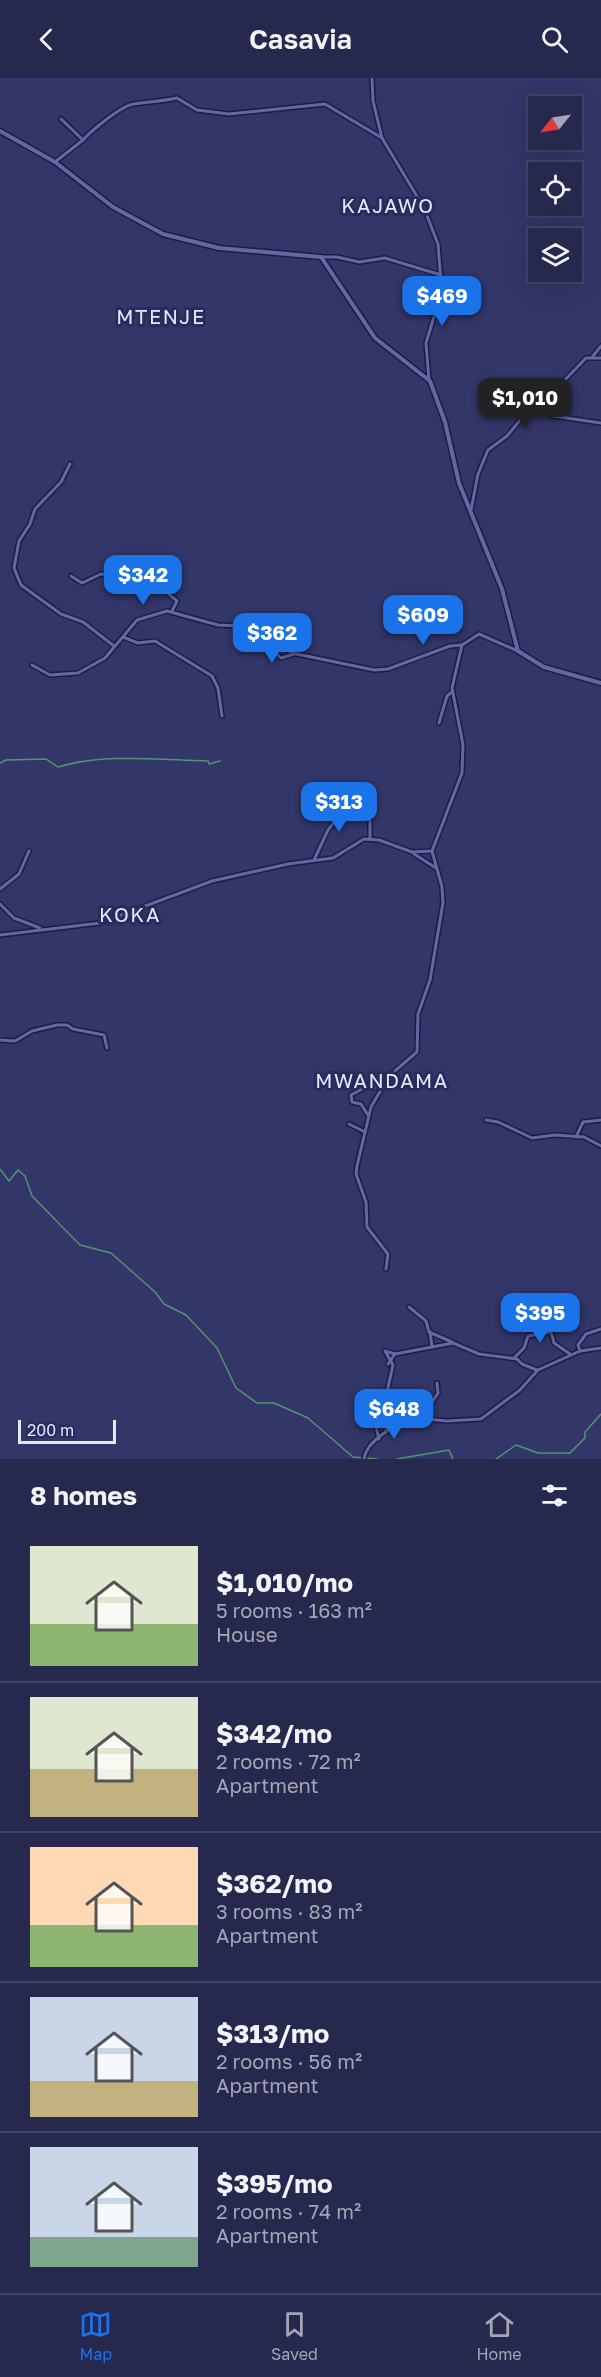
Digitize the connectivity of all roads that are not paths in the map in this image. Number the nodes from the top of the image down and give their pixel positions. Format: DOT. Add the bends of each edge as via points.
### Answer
graph roads {
  1 [pos="372,78"];
  2 [pos="61,119"];
  3 [pos="0,131"];
  4 [pos="382,138"];
  5 [pos="82,140"];
  6 [pos="55,162"];
  7 [pos="321,257"];
  8 [pos="441,275"];
  9 [pos="601,346"];
  10 [pos="593,356"];
  11 [pos="601,358"];
  12 [pos="429,380"];
  13 [pos="538,408"];
  14 [pos="601,423"];
  15 [pos="70,464"];
  16 [pos="471,510"];
  17 [pos="72,576"];
  18 [pos="172,611"];
  19 [pos="123,637"];
  20 [pos="267,637"];
  21 [pos="462,645"];
  22 [pos="114,646"];
  23 [pos="518,651"];
  24 [pos="296,654"];
  25 [pos="32,665"];
  26 [pos="601,683"];
  27 [pos="452,692"];
  28 [pos="222,716"];
  29 [pos="439,723"];
  30 [pos="370,839"];
  31 [pos="29,851"];
  32 [pos="432,851"];
  33 [pos="412,852"];
  34 [pos="314,860"];
  35 [pos="438,869"];
  36 [pos="0,889"];
  37 [pos="0,904"];
  38 [pos="41,929"];
  39 [pos="0,935"];
  40 [pos="0,1040"];
  41 [pos="107,1048"];
  42 [pos="388,1077"];
  43 [pos="368,1115"];
  44 [pos="486,1120"];
  45 [pos="601,1120"];
  46 [pos="349,1124"];
  47 [pos="365,1132"];
  48 [pos="576,1137"];
  49 [pos="601,1146"];
  50 [pos="387,1269"];
  51 [pos="410,1306"];
  52 [pos="601,1329"];
  53 [pos="429,1332"];
  54 [pos="453,1343"];
  55 [pos="432,1347"];
  56 [pos="601,1348"];
  57 [pos="579,1351"];
  58 [pos="395,1354"];
  59 [pos="570,1354"];
  60 [pos="390,1357"];
  61 [pos="514,1358"];
  62 [pos="388,1364"];
  63 [pos="537,1370"];
  64 [pos="437,1383"];
  65 [pos="361,1403"];
  66 [pos="388,1403"];
  67 [pos="423,1417"];
  68 [pos="416,1418"];
  69 [pos="385,1433"];
  70 [pos="379,1439"];
  71 [pos="364,1457"];
  1 -- 4 [label="street"];
  2 -- 5 [label="street"];
  3 -- 6 [label="street"];
  4 -- 5 [label="street" via="325,104 229,114 197,110 177,98 131,105"];
  4 -- 8 [label="street" via="424,208 438,244"];
  5 -- 6 [label="street"];
  6 -- 7 [label="street" via="113,207 177,239 219,248"];
  7 -- 8 [label="street" via="359,262 385,258"];
  7 -- 12 [label="street" via="375,338"];
  8 -- 12 [label="street" via="440,297 426,343"];
  9 -- 10 [label="street"];
  10 -- 11 [label="street"];
  10 -- 13 [label="street" via="586,358"];
  12 -- 16 [label="street" via="442,412 459,483"];
  13 -- 14 [label="street" via="553,416"];
  13 -- 16 [label="street" via="516,423 485,455"];
  15 -- 22 [label="street" via="61,482 35,509 20,541 14,568 21,585 61,614 83,622"];
  16 -- 23 [label="street" via="499,579"];
  17 -- 18 [label="street" via="82,583 101,574 153,577 162,581 165,591 177,601"];
  18 -- 19 [label="street" via="139,619"];
  18 -- 20 [label="street" via="218,626 240,626"];
  19 -- 22 [label="street"];
  19 -- 28 [label="street" via="138,643 155,641 212,676"];
  20 -- 24 [label="street"];
  20 -- 24 [label="street" via="271,649 281,658"];
  21 -- 23 [label="street" via="479,634"];
  21 -- 24 [label="street" via="380,670"];
  21 -- 27 [label="street"];
  22 -- 25 [label="street" via="97,663 68,675 50,675"];
  23 -- 26 [label="street" via="544,667"];
  27 -- 29 [label="street" via="447,696"];
  27 -- 32 [label="street" via="463,765 460,783"];
  30 -- 33 [label="street"];
  30 -- 34 [label="street" via="333,858"];
  30 -- 34 [label="street" via="370,820 351,800 328,830"];
  31 -- 36 [label="street" via="19,874"];
  32 -- 33 [label="street"];
  32 -- 35 [label="street"];
  33 -- 35 [label="street"];
  34 -- 38 [label="street" via="212,881 100,923"];
  35 -- 42 [label="street" via="443,903 430,980 418,1014 417,1052"];
  37 -- 38 [label="street" via="14,918"];
  38 -- 39 [label="street"];
  40 -- 41 [label="street" via="15,1041 43,1028 67,1025 104,1035"];
  42 -- 43 [label="street"];
  42 -- 43 [label="street" via="384,1076 375,1088 363,1088 351,1095 352,1102 361,1104"];
  43 -- 47 [label="street"];
  44 -- 48 [label="street" via="532,1138"];
  45 -- 48 [label="street" via="583,1122"];
  46 -- 47 [label="street"];
  47 -- 50 [label="street" via="356,1174 365,1194 367,1227 388,1254"];
  48 -- 49 [label="street"];
  51 -- 53 [label="street" via="426,1321"];
  52 -- 57 [label="street" via="586,1334 578,1345"];
  53 -- 54 [label="street"];
  53 -- 55 [label="street"];
  54 -- 55 [label="street"];
  54 -- 61 [label="street" via="479,1354"];
  55 -- 58 [label="street"];
  56 -- 57 [label="street"];
  57 -- 59 [label="street"];
  58 -- 60 [label="street"];
  58 -- 60 [label="street" via="385,1351"];
  59 -- 61 [label="street" via="547,1332 528,1336 524,1348"];
  59 -- 63 [label="street"];
  60 -- 62 [label="street"];
  60 -- 66 [label="street" via="393,1365"];
  61 -- 63 [label="street"];
  63 -- 67 [label="street" via="520,1390 481,1419"];
  64 -- 67 [label="street" via="438,1393"];
  65 -- 70 [label="street" via="372,1410"];
  66 -- 68 [label="street"];
  66 -- 69 [label="street" via="390,1420"];
  67 -- 68 [label="street"];
  68 -- 69 [label="street"];
  69 -- 70 [label="street"];
  70 -- 71 [label="street"];
}
